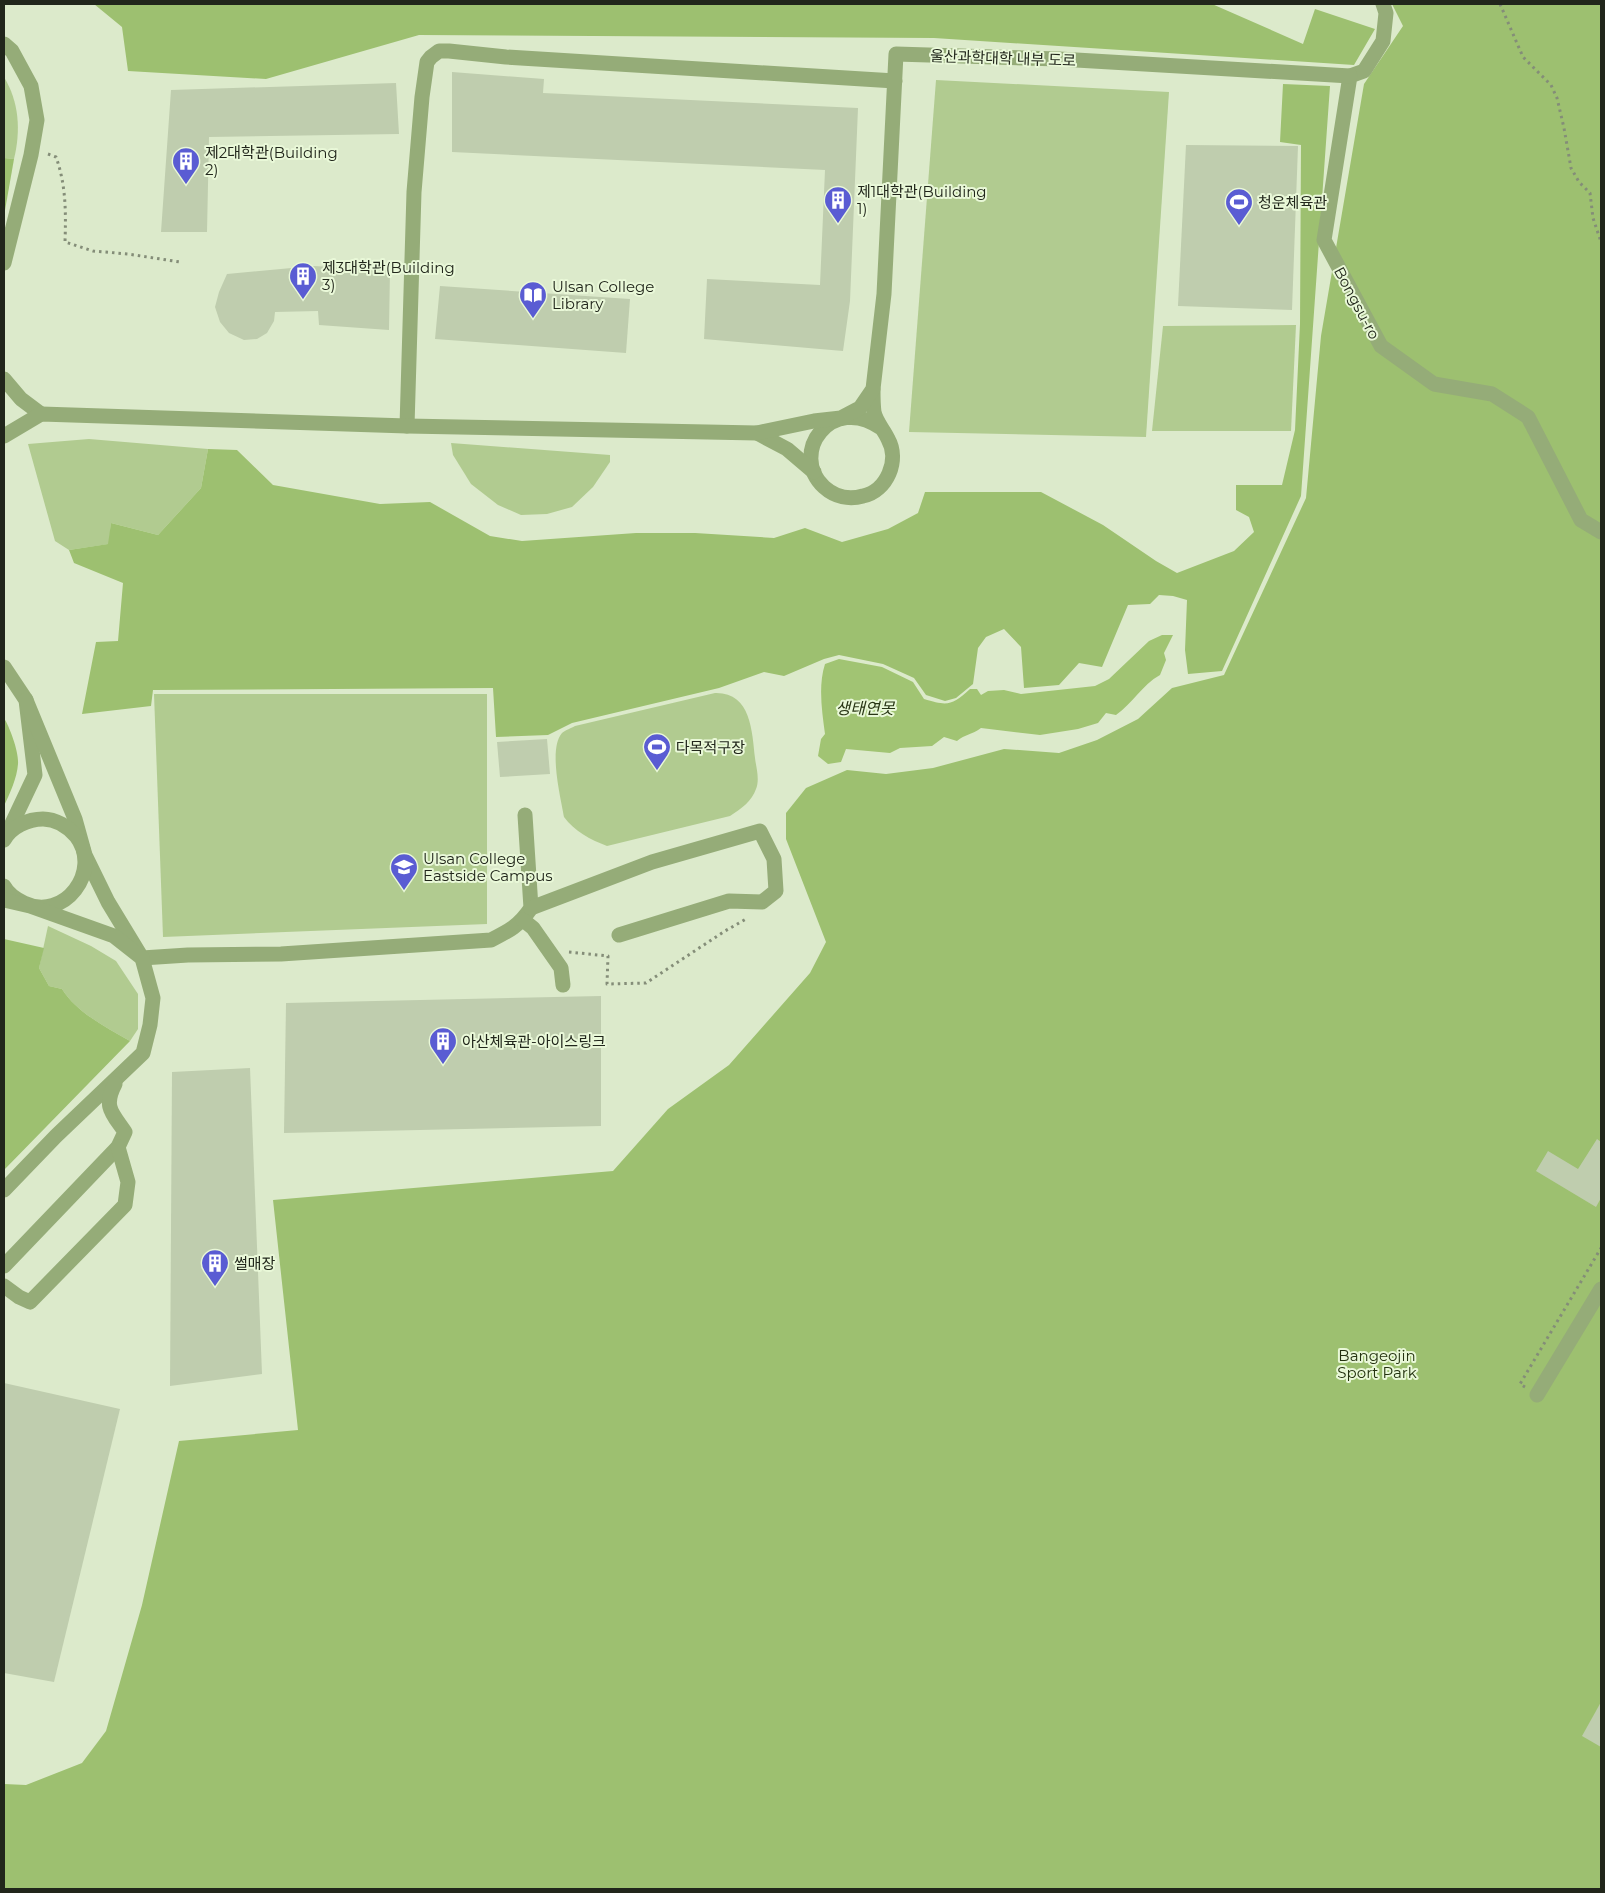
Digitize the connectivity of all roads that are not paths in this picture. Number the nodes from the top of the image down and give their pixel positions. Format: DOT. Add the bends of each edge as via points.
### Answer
graph roads {
  1 [pos="1383,4"];
  2 [pos="4,44"];
  3 [pos="1350,76"];
  4 [pos="895,81"];
  5 [pos="4,264"];
  6 [pos="4,379"];
  7 [pos="873,389"];
  8 [pos="41,414"];
  9 [pos="841,418"];
  10 [pos="407,426"];
  11 [pos="881,428"];
  12 [pos="757,433"];
  13 [pos="4,436"];
  14 [pos="814,472"];
  15 [pos="1601,532"];
  16 [pos="4,667"];
  17 [pos="26,700"];
  18 [pos="524,815"];
  19 [pos="4,838"];
  20 [pos="85,855"];
  21 [pos="4,886"];
  22 [pos="4,900"];
  23 [pos="30,906"];
  24 [pos="527,914"];
  25 [pos="619,935"];
  26 [pos="142,958"];
  27 [pos="563,985"];
  28 [pos="118,1078"];
  29 [pos="118,1148"];
  30 [pos="4,1190"];
  31 [pos="4,1266"];
  32 [pos="4,1286"];
  33 [pos="1601,1289"];
  34 [pos="1537,1395"];
  1 -- 3 [label="street" via="1386,12 1383,41 1364,71"];
  2 -- 5 [label="street" via="12,51 31,86 38,120"];
  3 -- 4 [label="street, 울산과학대학 내부 도로" via="1059,59 896,54"];
  3 -- 15 [label="street, Bongsu-ro" via="1324,240 1381,346 1434,384 1492,394 1528,417 1581,520"];
  4 -- 7 [label="street, 울산과학대학 내부 도로" via="884,294"];
  4 -- 10 [label="street" via="506,58 439,51 427,62 422,97 414,192"];
  6 -- 8 [label="street" via="21,399"];
  7 -- 9 [label="street" via="860,408"];
  7 -- 11 [label="street, 울산과학대학 내부 도로" via="874,412"];
  8 -- 10 [label="street"];
  8 -- 13 [label="street"];
  9 -- 11 [label="street" via="855,416"];
  9 -- 12 [label="street"];
  9 -- 14 [label="street" via="818,433 812,446"];
  10 -- 12 [label="street"];
  11 -- 14 [label="street" via="893,453 892,467 878,490 866,496 841,497 829,492"];
  12 -- 14 [label="street" via="788,449"];
  16 -- 17 [label="street"];
  17 -- 19 [label="street" via="35,775"];
  17 -- 20 [label="street" via="75,819"];
  18 -- 24 [label="street"];
  19 -- 20 [label="street" via="16,826 44,819 58,822 71,830"];
  20 -- 23 [label="street" via="85,870 71,896 59,904"];
  20 -- 26 [label="street" via="108,902"];
  21 -- 23 [label="street" via="16,900"];
  22 -- 23 [label="street"];
  23 -- 26 [label="street" via="114,936"];
  24 -- 25 [label="street" via="652,862 760,831 774,859 776,891 762,902 729,900"];
  24 -- 26 [label="street" via="514,928 491,940 280,954"];
  24 -- 27 [label="street" via="561,968"];
  26 -- 28 [label="street" via="153,998 150,1025 143,1053"];
  28 -- 29 [label="street" via="108,1097 111,1112 125,1132"];
  28 -- 30 [label="street"];
  29 -- 31 [label="street"];
  29 -- 32 [label="street" via="128,1182 125,1204 30,1302"];
  33 -- 34 [label="street"];
}
